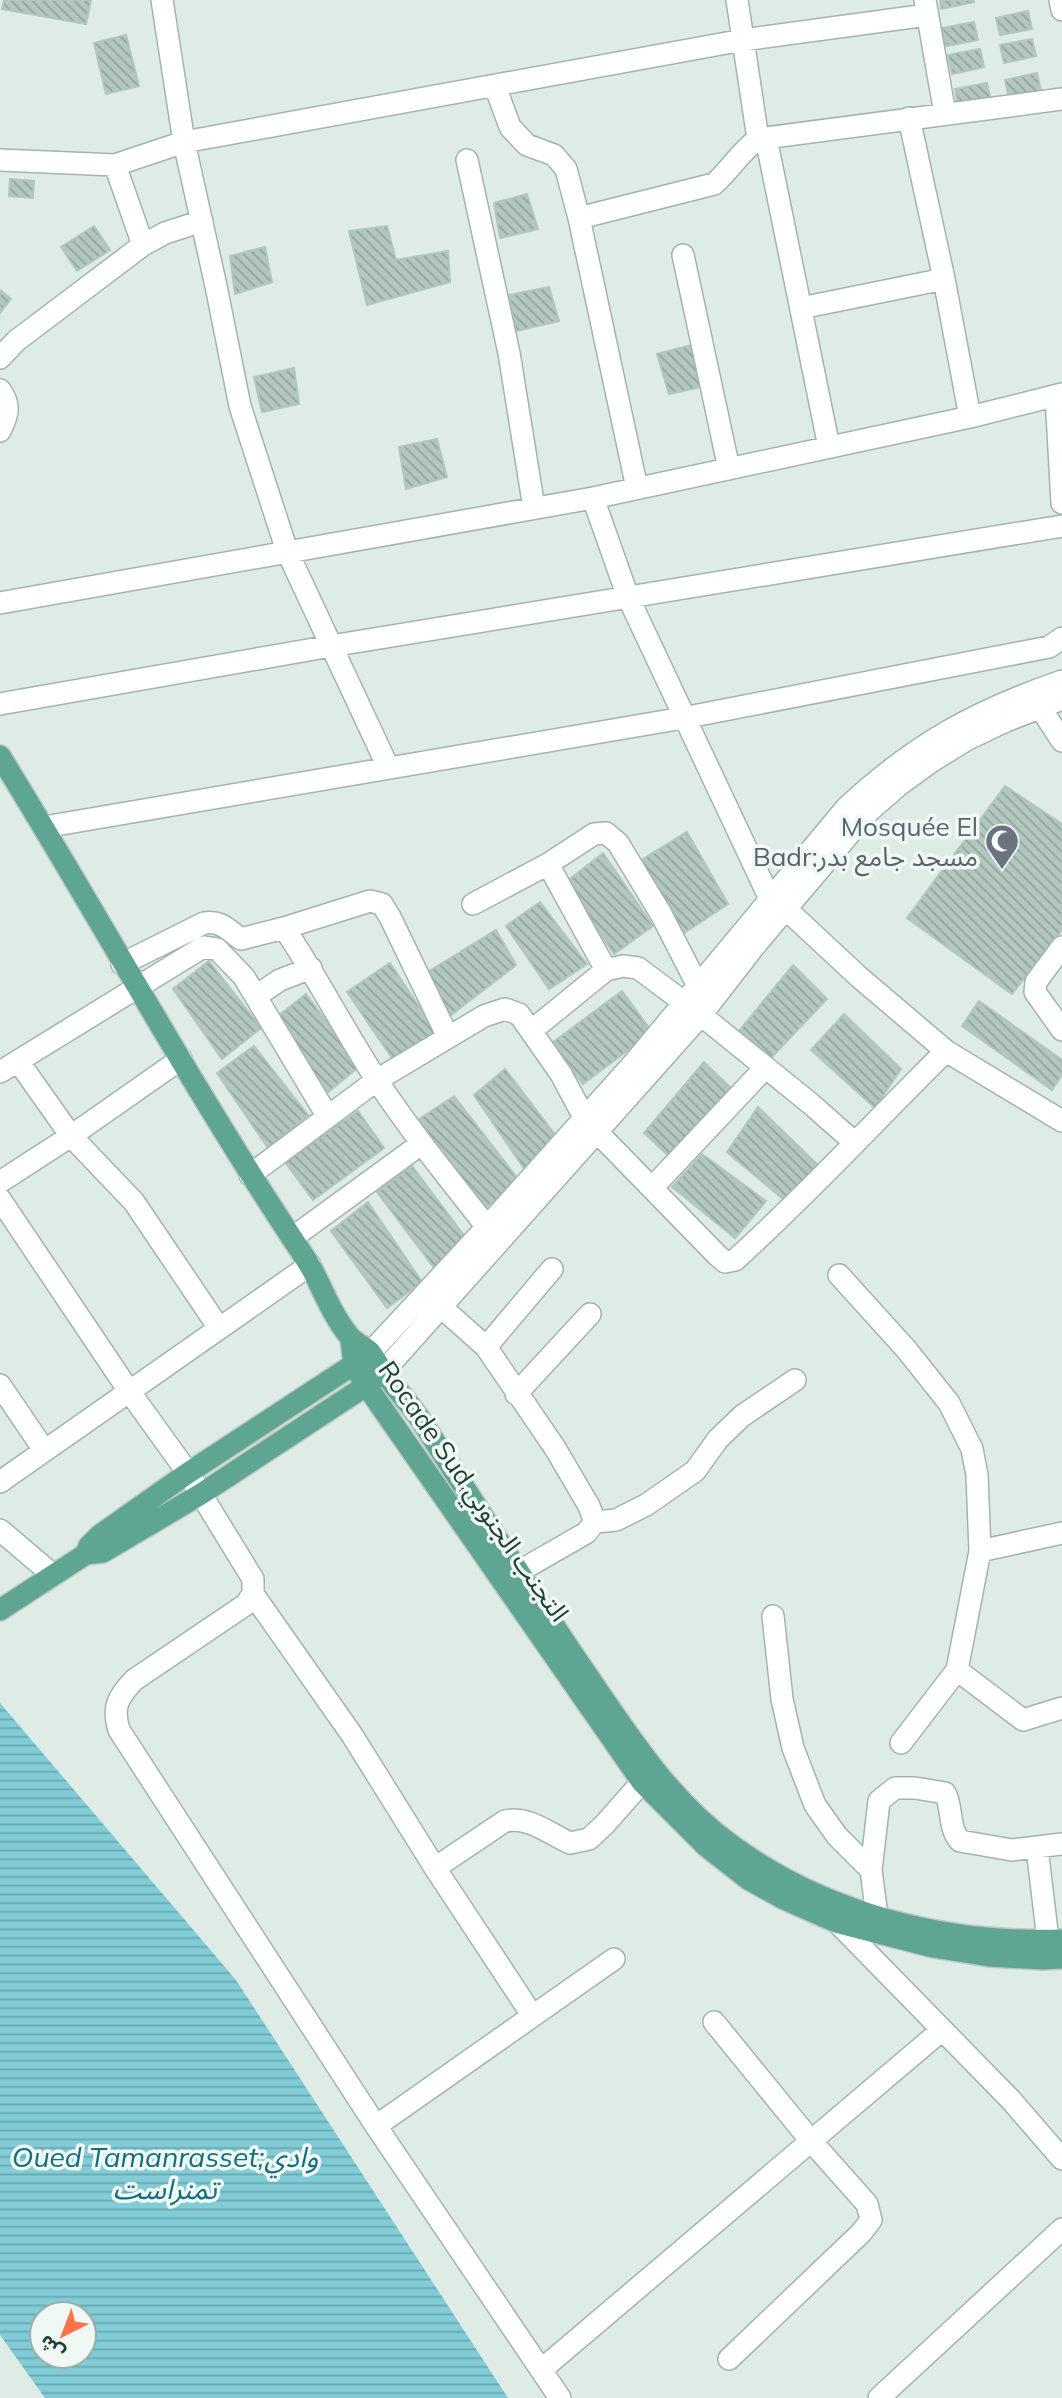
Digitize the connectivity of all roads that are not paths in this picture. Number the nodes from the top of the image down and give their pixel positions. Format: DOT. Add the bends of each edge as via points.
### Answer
graph roads {
  1 [pos="162,0"];
  2 [pos="737,0"];
  3 [pos="1060,0"];
  4 [pos="926,7"];
  5 [pos="1062,10"];
  6 [pos="743,40"];
  7 [pos="495,86"];
  8 [pos="1062,99"];
  9 [pos="945,114"];
  10 [pos="909,118"];
  11 [pos="762,138"];
  12 [pos="184,142"];
  13 [pos="0,160"];
  14 [pos="467,160"];
  15 [pos="115,165"];
  16 [pos="579,218"];
  17 [pos="202,221"];
  18 [pos="143,245"];
  19 [pos="683,255"];
  20 [pos="944,279"];
  21 [pos="801,308"];
  22 [pos="0,358"];
  23 [pos="0,390"];
  24 [pos="1059,395"];
  25 [pos="970,416"];
  26 [pos="0,431"];
  27 [pos="830,447"];
  28 [pos="729,468"];
  29 [pos="637,488"];
  30 [pos="593,498"];
  31 [pos="1062,503"];
  32 [pos="534,508"];
  33 [pos="1062,526"];
  34 [pos="287,551"];
  35 [pos="628,597"];
  36 [pos="0,603"];
  37 [pos="1062,638"];
  38 [pos="331,646"];
  39 [pos="1062,681"];
  40 [pos="1037,699"];
  41 [pos="1062,699"];
  42 [pos="0,704"];
  43 [pos="683,718"];
  44 [pos="1062,741"];
  45 [pos="0,756"];
  46 [pos="388,767"];
  47 [pos="44,827"];
  48 [pos="548,864"];
  49 [pos="473,904"];
  50 [pos="778,905"];
  51 [pos="284,928"];
  52 [pos="750,938"];
  53 [pos="1062,947"];
  54 [pos="122,964"];
  55 [pos="311,968"];
  56 [pos="606,970"];
  57 [pos="698,986"];
  58 [pos="138,987"];
  59 [pos="256,996"];
  60 [pos="692,1009"];
  61 [pos="1062,1030"];
  62 [pos="530,1031"];
  63 [pos="448,1037"];
  64 [pos="946,1051"];
  65 [pos="181,1059"];
  66 [pos="18,1061"];
  67 [pos="765,1068"];
  68 [pos="0,1072"];
  69 [pos="377,1080"];
  70 [pos="328,1117"];
  71 [pos="1062,1121"];
  72 [pos="591,1126"];
  73 [pos="71,1136"];
  74 [pos="854,1142"];
  75 [pos="421,1144"];
  76 [pos="250,1175"];
  77 [pos="0,1182"];
  78 [pos="652,1188"];
  79 [pos="0,1199"];
  80 [pos="487,1227"];
  81 [pos="292,1238"];
  82 [pos="310,1265"];
  83 [pos="552,1269"];
  84 [pos="839,1275"];
  85 [pos="440,1306"];
  86 [pos="590,1314"];
  87 [pos="219,1328"];
  88 [pos="486,1347"];
  89 [pos="362,1359"];
  90 [pos="375,1378"];
  91 [pos="796,1380"];
  92 [pos="0,1384"];
  93 [pos="129,1391"];
  94 [pos="516,1394"];
  95 [pos="44,1450"];
  96 [pos="188,1473"];
  97 [pos="0,1482"];
  98 [pos="201,1494"];
  99 [pos="595,1522"];
  100 [pos="0,1530"];
  101 [pos="1062,1534"];
  102 [pos="980,1551"];
  103 [pos="86,1554"];
  104 [pos="52,1575"];
  105 [pos="510,1577"];
  106 [pos="253,1594"];
  107 [pos="0,1610"];
  108 [pos="772,1616"];
  109 [pos="957,1670"];
  110 [pos="1062,1708"];
  111 [pos="901,1743"];
  112 [pos="642,1782"];
  113 [pos="1062,1844"];
  114 [pos="1037,1847"];
  115 [pos="435,1868"];
  116 [pos="871,1870"];
  117 [pos="804,1889"];
  118 [pos="877,1916"];
  119 [pos="836,1922"];
  120 [pos="1055,1940"];
  121 [pos="1062,1958"];
  122 [pos="614,1959"];
  123 [pos="532,2015"];
  124 [pos="714,2022"];
  125 [pos="943,2030"];
  126 [pos="376,2126"];
  127 [pos="811,2141"];
  128 [pos="1062,2160"];
  129 [pos="1062,2229"];
  130 [pos="729,2359"];
  131 [pos="541,2370"];
  132 [pos="560,2398"];
  133 [pos="879,2398"];
  1 -- 12 [label="street"];
  2 -- 6 [label="street"];
  3 -- 5 [label="street"];
  4 -- 6 [label="street"];
  4 -- 9 [label="street"];
  6 -- 7 [label="street"];
  6 -- 11 [label="street"];
  7 -- 12 [label="street"];
  7 -- 16 [label="street" via="510,127 527,145 554,155 566,169"];
  8 -- 9 [label="street"];
  9 -- 10 [label="street"];
  10 -- 11 [label="street"];
  10 -- 20 [label="street"];
  11 -- 16 [label="street" via="745,149 714,184"];
  11 -- 21 [label="street"];
  12 -- 15 [label="street"];
  12 -- 17 [label="street"];
  13 -- 15 [label="street"];
  14 -- 32 [label="street" via="509,353"];
  15 -- 18 [label="street"];
  16 -- 29 [label="street"];
  17 -- 18 [label="street"];
  17 -- 34 [label="street" via="240,406"];
  18 -- 22 [label="street"];
  19 -- 28 [label="street"];
  20 -- 21 [label="street"];
  20 -- 25 [label="street"];
  21 -- 27 [label="street"];
  23 -- 26 [label="street" via="7,400"];
  24 -- 25 [label="street"];
  24 -- 31 [label="street"];
  25 -- 27 [label="street"];
  27 -- 28 [label="street"];
  28 -- 29 [label="street"];
  29 -- 30 [label="street"];
  30 -- 32 [label="street"];
  30 -- 35 [label="street"];
  32 -- 34 [label="street"];
  33 -- 35 [label="street"];
  34 -- 36 [label="street"];
  34 -- 38 [label="street"];
  35 -- 38 [label="street"];
  35 -- 43 [label="street"];
  37 -- 43 [label="street" via="1049,647"];
  38 -- 42 [label="street"];
  38 -- 46 [label="street"];
  39 -- 40 [label="street"];
  40 -- 41 [label="street"];
  40 -- 44 [label="street"];
  40 -- 50 [label="street" via="992,707 915,750 880,777 847,807"];
  43 -- 46 [label="street"];
  43 -- 50 [label="street"];
  45 -- 47 [label="main road"];
  46 -- 47 [label="street"];
  47 -- 54 [label="main road"];
  48 -- 49 [label="street"];
  48 -- 56 [label="street"];
  48 -- 57 [label="street" via="594,834 606,833 618,842"];
  50 -- 52 [label="street"];
  50 -- 64 [label="street"];
  51 -- 54 [label="street" via="241,939 213,921"];
  51 -- 55 [label="street"];
  51 -- 63 [label="street" via="370,901 382,904"];
  52 -- 57 [label="street"];
  52 -- 60 [label="street"];
  53 -- 61 [label="street" via="1036,982 1035,992"];
  54 -- 58 [label="main road"];
  55 -- 59 [label="street"];
  55 -- 69 [label="street"];
  56 -- 60 [label="street" via="623,965 638,968"];
  56 -- 62 [label="street"];
  57 -- 60 [label="street"];
  58 -- 59 [label="street" via="203,947 217,949"];
  58 -- 65 [label="main road"];
  58 -- 66 [label="street"];
  59 -- 70 [label="street"];
  60 -- 67 [label="street"];
  60 -- 72 [label="street"];
  62 -- 63 [label="street" via="519,1014 505,1009"];
  62 -- 72 [label="street"];
  63 -- 69 [label="street"];
  64 -- 71 [label="street"];
  64 -- 74 [label="street"];
  65 -- 73 [label="street"];
  65 -- 76 [label="main road"];
  66 -- 68 [label="street"];
  66 -- 73 [label="street"];
  67 -- 74 [label="street"];
  67 -- 78 [label="street"];
  69 -- 70 [label="street"];
  69 -- 75 [label="street"];
  70 -- 76 [label="street"];
  72 -- 78 [label="street"];
  72 -- 80 [label="street"];
  72 -- 85 [label="street"];
  73 -- 77 [label="street"];
  73 -- 87 [label="street" via="134,1202"];
  74 -- 78 [label="street" via="788,1213 735,1261 725,1262 718,1256"];
  75 -- 80 [label="street"];
  75 -- 81 [label="street"];
  76 -- 81 [label="main road"];
  79 -- 93 [label="street"];
  80 -- 89 [label="street"];
  81 -- 82 [label="main road"];
  82 -- 87 [label="street"];
  82 -- 89 [label="main road, Rocade Sud,التجنب الجنوبي"];
  83 -- 88 [label="street"];
  84 -- 102 [label="street" via="906,1349 949,1403 961,1426 977,1475"];
  85 -- 88 [label="street"];
  85 -- 90 [label="street"];
  86 -- 94 [label="street"];
  87 -- 93 [label="street"];
  88 -- 94 [label="street"];
  89 -- 90 [label="main road, Rocade Sud,التجنب الجنوبي"];
  89 -- 96 [label="main road"];
  90 -- 98 [label="main road"];
  90 -- 105 [label="main road, Rocade Sud,التجنب الجنوبي" via="393,1420"];
  91 -- 99 [label="street" via="742,1416 695,1471 646,1505 616,1520"];
  92 -- 95 [label="street"];
  93 -- 95 [label="street"];
  93 -- 96 [label="street"];
  94 -- 99 [label="street" via="555,1448"];
  95 -- 97 [label="street"];
  96 -- 98 [label="street"];
  96 -- 103 [label="main road" via="100,1535"];
  98 -- 103 [label="main road" via="103,1552"];
  98 -- 106 [label="street" via="253,1579"];
  99 -- 105 [label="street" via="586,1533"];
  100 -- 104 [label="street"];
  101 -- 102 [label="street"];
  102 -- 109 [label="street"];
  103 -- 104 [label="main road"];
  104 -- 107 [label="main road"];
  105 -- 112 [label="main road, Rocade Sud,التجنب الجنوبي"];
  105 -- 117 [label="main road, Rocade Sud,التجنب الجنوبي" via="669,1786 725,1841"];
  106 -- 115 [label="street" via="352,1735"];
  106 -- 126 [label="street" via="234,1614 134,1680 122,1693 114,1715 119,1730"];
  108 -- 116 [label="street" via="793,1748 815,1805 837,1836"];
  109 -- 110 [label="street" via="1023,1720"];
  109 -- 111 [label="street"];
  112 -- 115 [label="street" via="589,1839 570,1843 519,1818 505,1821"];
  112 -- 119 [label="main road, Rocade Sud,التجنب الجنوبي" via="706,1846 748,1879"];
  113 -- 114 [label="street"];
  114 -- 116 [label="street" via="1012,1850 960,1841 954,1834 945,1793 895,1788 879,1801"];
  114 -- 120 [label="street"];
  115 -- 123 [label="street"];
  116 -- 118 [label="street"];
  117 -- 118 [label="main road, Rocade Sud,التجنب الجنوبي"];
  117 -- 119 [label="street"];
  118 -- 120 [label="main road, Rocade Sud,التجنب الجنوبي" via="979,1937"];
  119 -- 121 [label="main road, Rocade Sud,التجنب الجنوبي" via="956,1951"];
  119 -- 125 [label="street"];
  122 -- 123 [label="street"];
  123 -- 126 [label="street"];
  124 -- 127 [label="street"];
  125 -- 127 [label="street"];
  125 -- 128 [label="street"];
  126 -- 131 [label="street"];
  127 -- 130 [label="street" via="867,2204 871,2220"];
  127 -- 131 [label="street"];
  129 -- 133 [label="street"];
  131 -- 132 [label="street"];
}
